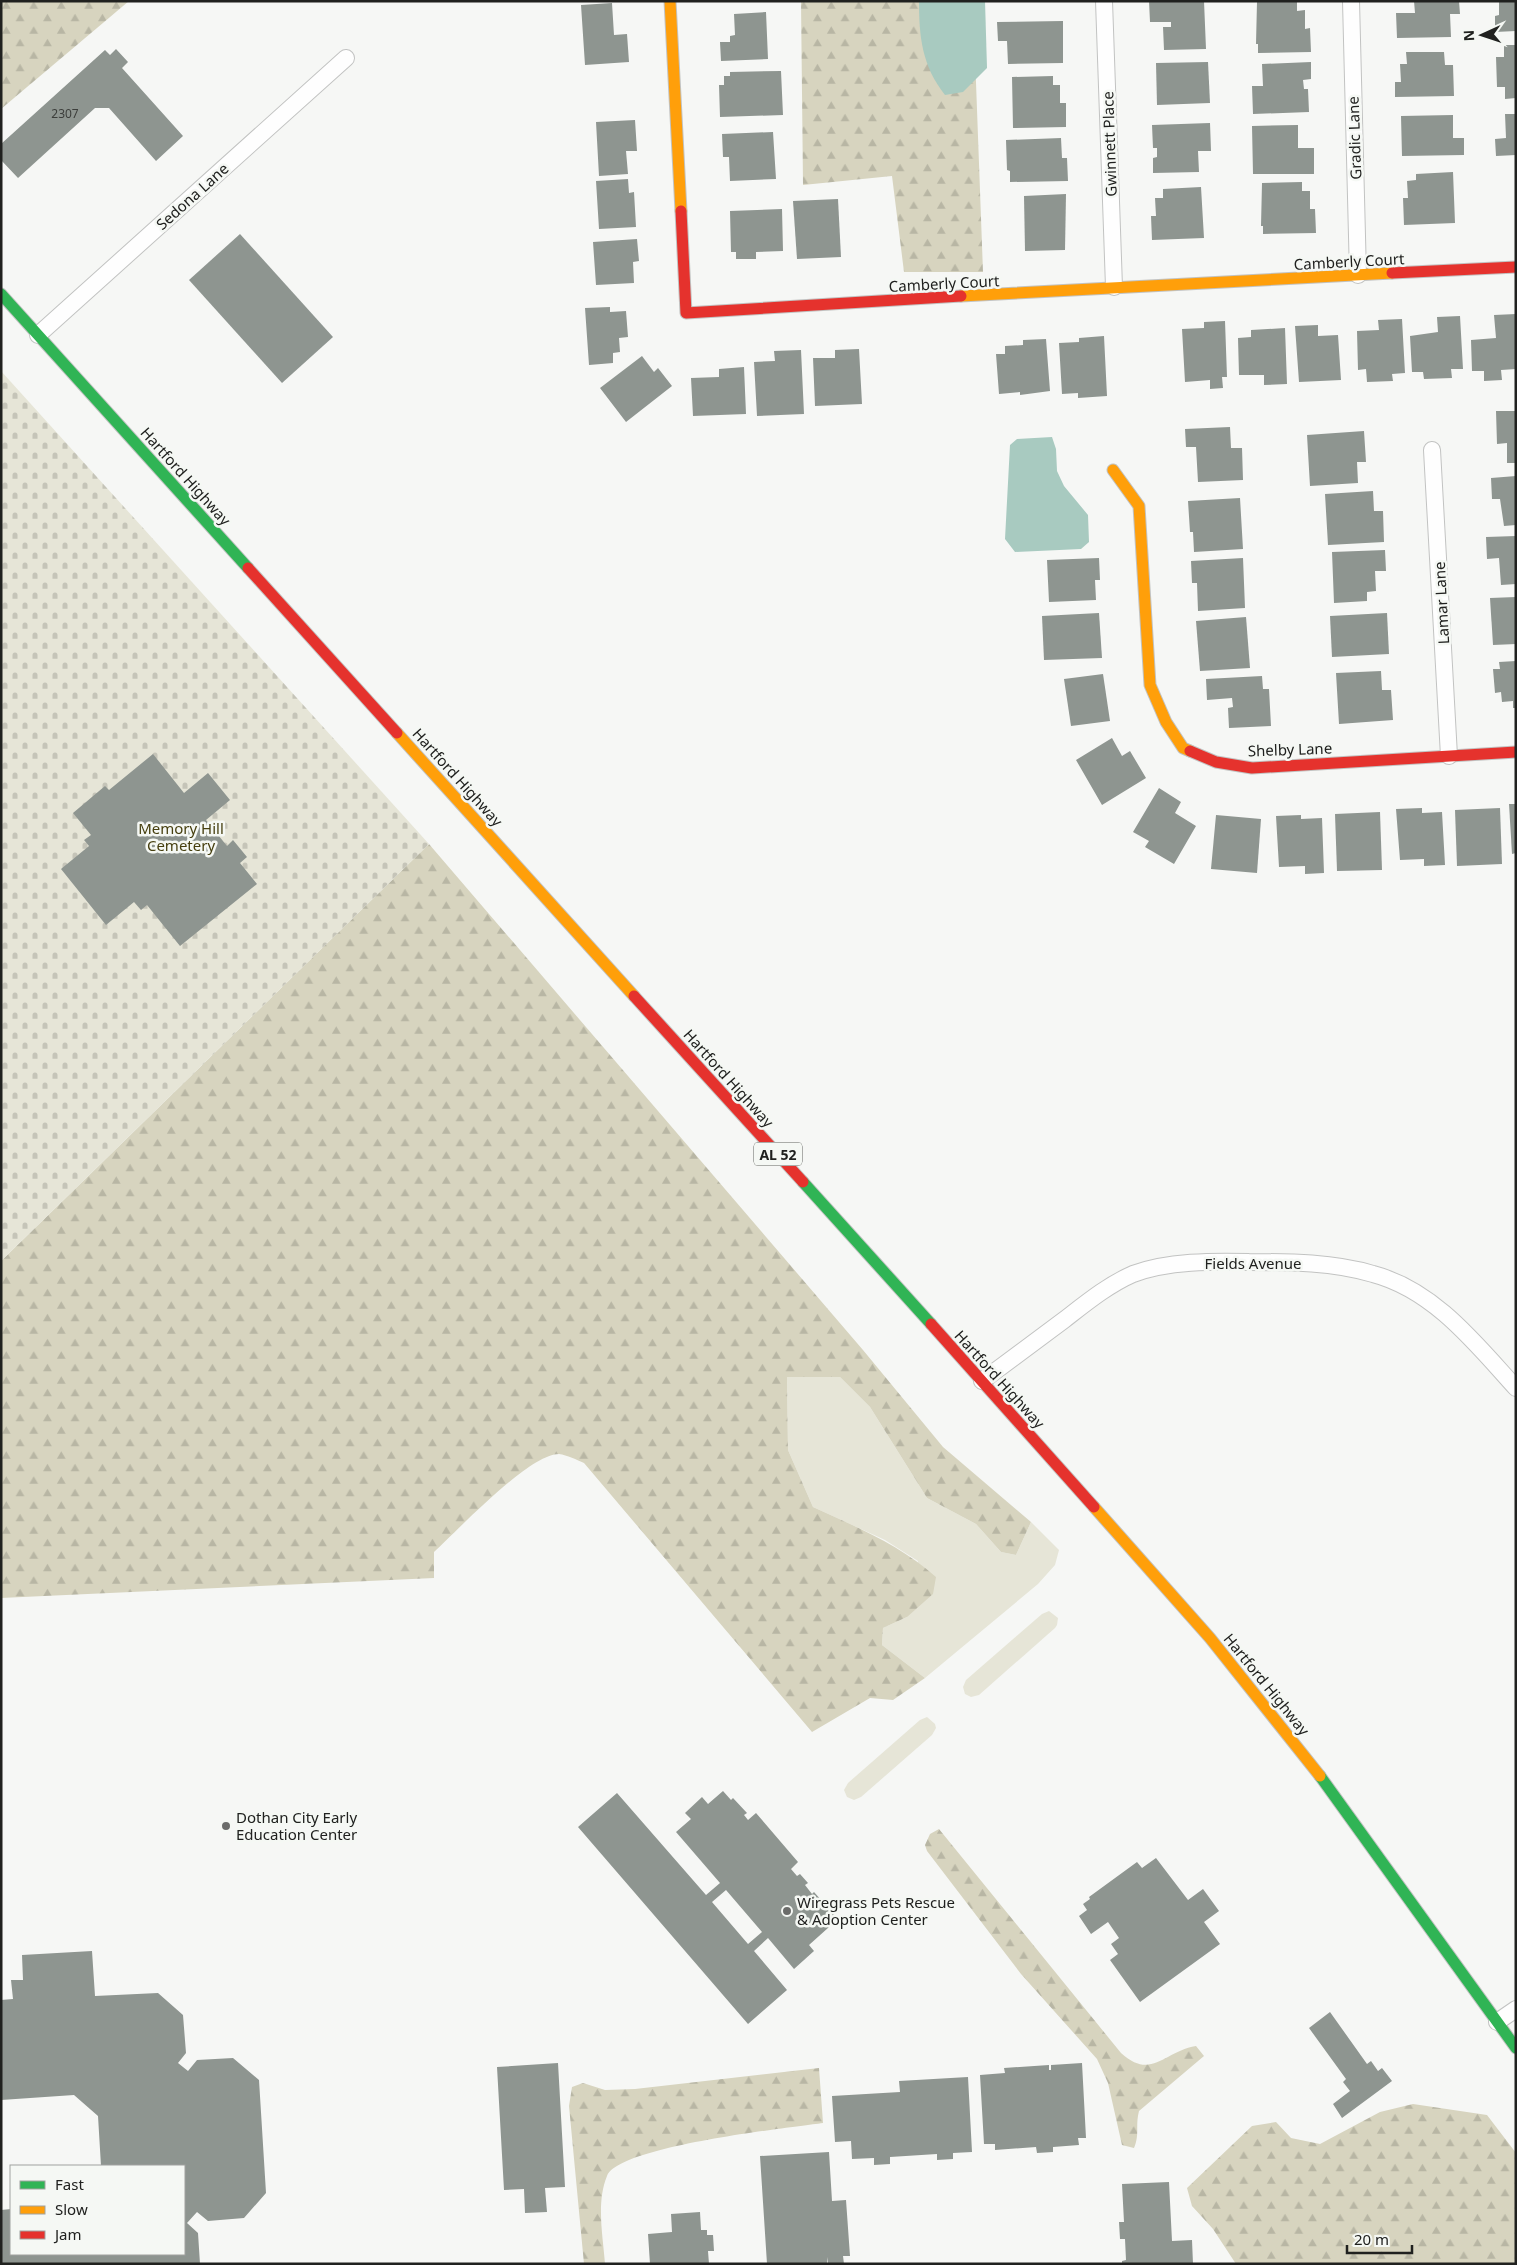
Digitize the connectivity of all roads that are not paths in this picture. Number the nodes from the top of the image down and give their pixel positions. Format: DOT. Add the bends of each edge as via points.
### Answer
graph roads {
  1 [pos="670,1"];
  2 [pos="1104,1"];
  3 [pos="1351,1"];
  4 [pos="346,58"];
  5 [pos="1516,267"];
  6 [pos="1358,275"];
  7 [pos="1114,287"];
  8 [pos="1,294"];
  9 [pos="38,335"];
  10 [pos="1432,450"];
  11 [pos="1113,470"];
  12 [pos="1516,752"];
  13 [pos="1450,756"];
  14 [pos="982,1381"];
  15 [pos="1516,1388"];
  16 [pos="1516,2009"];
  17 [pos="1497,2022"];
  18 [pos="1516,2048"];
  1 -- 7 [label="main road, Camberly Court" via="686,313"];
  2 -- 7 [label="street, Gwinnett Place"];
  3 -- 6 [label="street, Gradic Lane"];
  4 -- 9 [label="street, Sedona Lane"];
  5 -- 6 [label="main road, Camberly Court"];
  6 -- 7 [label="main road, Camberly Court"];
  8 -- 9 [label="main road, Hartford Highway / AL 52"];
  9 -- 14 [label="main road, Hartford Highway / AL 52"];
  10 -- 13 [label="street, Lamar Lane"];
  11 -- 13 [label="main road, Shelby Lane" via="1138,506 1150,685 1166,722 1183,748 1216,762 1252,768"];
  12 -- 13 [label="main road, Shelby Lane"];
  14 -- 15 [label="street, Fields Avenue" via="1104,1290 1134,1274 1162,1267 1230,1261 1345,1267 1408,1289 1442,1311"];
  14 -- 17 [label="main road, Hartford Highway / AL 52" via="1223,1653 1309,1761"];
  16 -- 17 [label="street"];
  17 -- 18 [label="main road, Hartford Highway / AL 52"];
}
